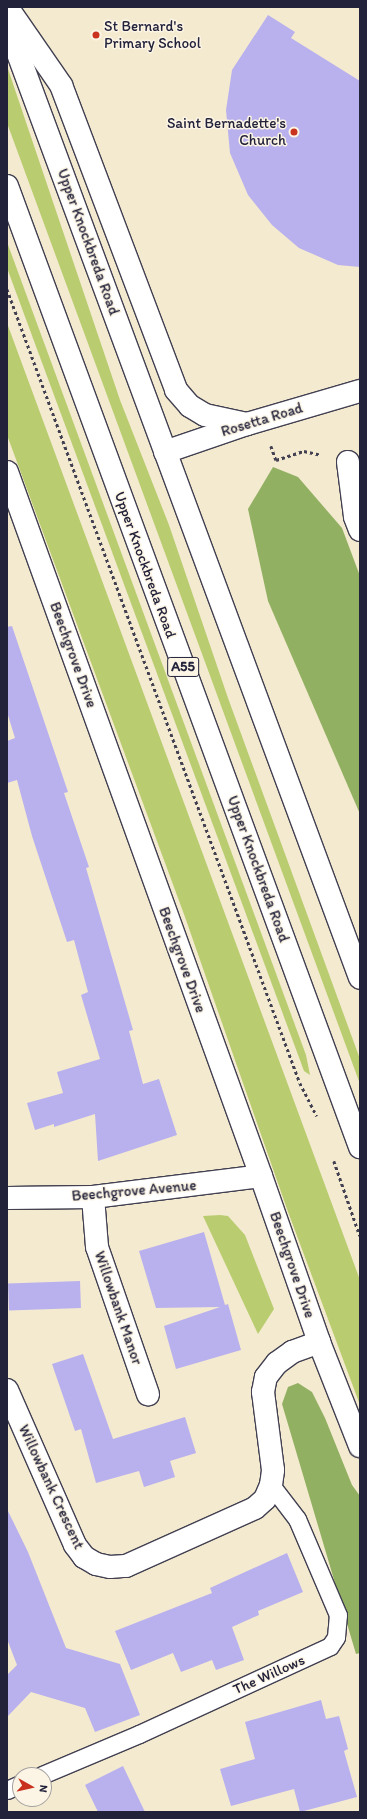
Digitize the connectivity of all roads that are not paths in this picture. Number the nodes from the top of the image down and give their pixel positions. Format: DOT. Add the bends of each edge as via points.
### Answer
graph roads {
  1 [pos="7,7"];
  2 [pos="7,24"];
  3 [pos="7,186"];
  4 [pos="360,391"];
  5 [pos="247,424"];
  6 [pos="165,452"];
  7 [pos="348,462"];
  8 [pos="7,472"];
  9 [pos="360,530"];
  10 [pos="360,978"];
  11 [pos="360,1147"];
  12 [pos="261,1176"];
  13 [pos="93,1197"];
  14 [pos="7,1198"];
  15 [pos="319,1342"];
  16 [pos="7,1390"];
  17 [pos="148,1394"];
  18 [pos="360,1446"];
  19 [pos="272,1485"];
  20 [pos="52,1771"];
  1 -- 5 [label="main road" via="61,85 176,390 190,406 205,415"];
  2 -- 6 [label="main road, Upper Knockbreda Road"];
  3 -- 11 [label="main road, Upper Knockbreda Road / A55"];
  4 -- 5 [label="main road, Rosetta Road"];
  5 -- 6 [label="main road, Rosetta Road"];
  6 -- 10 [label="main road, Upper Knockbreda Road"];
  7 -- 9 [label="main road" via="355,517"];
  8 -- 12 [label="main road, Beechgrove Drive"];
  12 -- 13 [label="main road, Beechgrove Avenue"];
  12 -- 15 [label="main road, Beechgrove Drive"];
  13 -- 14 [label="main road, Beechgrove Avenue"];
  13 -- 17 [label="main road, Willowbank Manor" via="97,1248"];
  15 -- 18 [label="main road, Beechgrove Drive"];
  15 -- 19 [label="main road" via="292,1352 277,1363 266,1377 263,1392 272,1448"];
  16 -- 19 [label="main road, Willowbank Crescent" via="75,1545 84,1557 96,1564 110,1568 141,1561 255,1508 265,1499"];
  19 -- 20 [label="lane, The Willows" via="297,1518 338,1615 336,1637 330,1646 146,1731"];
}
